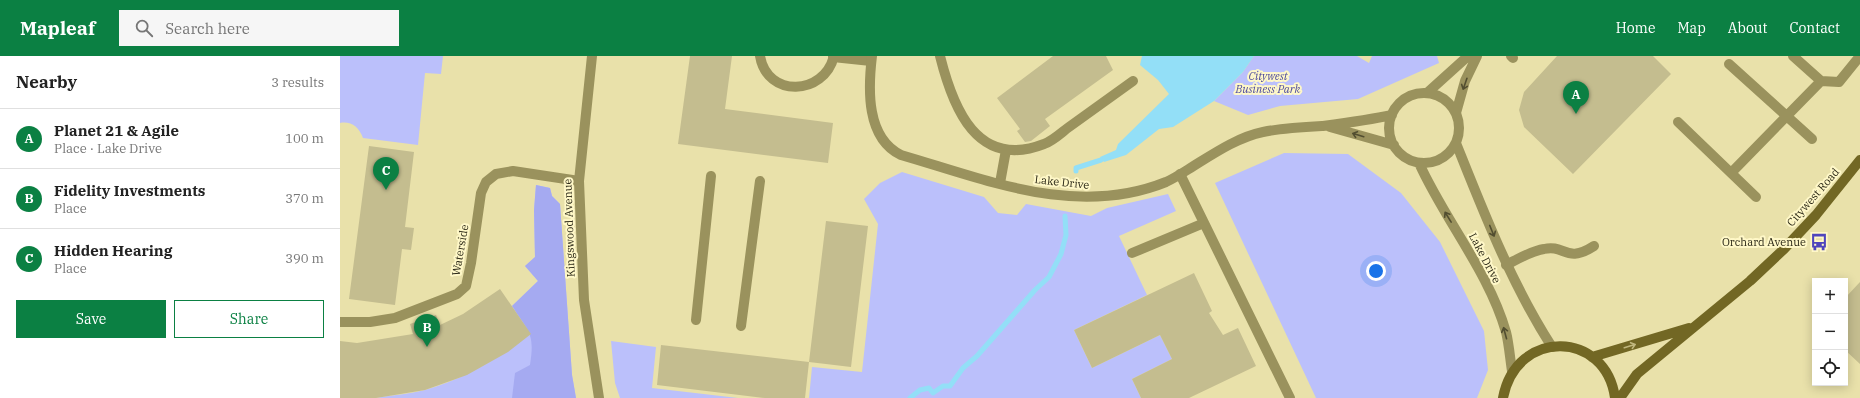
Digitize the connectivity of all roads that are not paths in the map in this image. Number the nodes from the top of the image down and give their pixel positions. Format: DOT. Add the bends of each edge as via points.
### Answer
graph roads {
  1 [pos="592,56"];
  2 [pos="760,56"];
  3 [pos="940,56"];
  4 [pos="1468,56"];
  5 [pos="1477,56"];
  6 [pos="1793,56"];
  7 [pos="1860,56"];
  8 [pos="833,57"];
  9 [pos="872,59"];
  10 [pos="1729,64"];
  11 [pos="1133,81"];
  12 [pos="1821,81"];
  13 [pos="1427,93"];
  14 [pos="1456,113"];
  15 [pos="1392,116"];
  16 [pos="1786,116"];
  17 [pos="1678,122"];
  18 [pos="1322,126"];
  19 [pos="1812,139"];
  20 [pos="1456,144"];
  21 [pos="1394,145"];
  22 [pos="1006,150"];
  23 [pos="1860,160"];
  24 [pos="1419,163"];
  25 [pos="1732,172"];
  26 [pos="1180,174"];
  27 [pos="711,176"];
  28 [pos="579,180"];
  29 [pos="760,181"];
  30 [pos="1000,183"];
  31 [pos="1756,197"];
  32 [pos="1204,223"];
  33 [pos="1594,246"];
  34 [pos="1132,253"];
  35 [pos="1506,264"];
  36 [pos="696,320"];
  37 [pos="340,322"];
  38 [pos="741,326"];
  39 [pos="1692,326"];
  40 [pos="1552,346"];
  41 [pos="1592,357"];
  42 [pos="1512,371"];
  43 [pos="599,398"];
  44 [pos="1290,398"];
  45 [pos="1503,398"];
  46 [pos="1615,398"];
  47 [pos="1620,398"];
  1 -- 28 [label="street, Kingswood Avenue"];
  2 -- 8 [label="street" via="763,68 769,76 787,86 797,87 816,82 830,67"];
  3 -- 22 [label="street" via="961,117 975,134"];
  4 -- 13 [label="street"];
  5 -- 14 [label="street, one-way" via="1465,81"];
  6 -- 12 [label="street"];
  7 -- 12 [label="street" via="1839,82"];
  8 -- 9 [label="street"];
  9 -- 30 [label="street, Lake Drive" via="870,103 876,129 884,144 901,155"];
  10 -- 16 [label="street"];
  11 -- 22 [label="street" via="1046,144 1027,149"];
  12 -- 16 [label="street"];
  13 -- 14 [label="street" via="1444,99"];
  13 -- 15 [label="street" via="1406,98 1397,106"];
  14 -- 20 [label="street" via="1459,134"];
  15 -- 18 [label="street, Lake Drive"];
  15 -- 21 [label="street" via="1390,130"];
  16 -- 19 [label="street"];
  16 -- 25 [label="street"];
  17 -- 25 [label="street"];
  21 -- 18 [label="street, Lake Drive, one-way"];
  18 -- 26 [label="street, Lake Drive" via="1261,132 1237,142"];
  20 -- 24 [label="street" via="1450,153 1441,159"];
  20 -- 35 [label="street, Lake Drive, one-way"];
  21 -- 24 [label="street" via="1409,160"];
  22 -- 30 [label="street"];
  23 -- 39 [label="main road, Citywest Road" via="1816,215 1784,249 1750,281"];
  42 -- 24 [label="street, Lake Drive, one-way" via="1506,332 1487,287"];
  25 -- 31 [label="street"];
  26 -- 30 [label="street, Lake Drive" via="1167,182 1135,192 1092,198 1055,196"];
  26 -- 32 [label="street"];
  27 -- 36 [label="street"];
  28 -- 37 [label="street, Waterside" via="513,171 496,174 486,182 481,193 466,286 457,294 395,318 370,322"];
  28 -- 43 [label="street, Kingswood Avenue" via="584,300"];
  29 -- 38 [label="street"];
  32 -- 34 [label="street"];
  32 -- 44 [label="street"];
  33 -- 35 [label="street" via="1579,254 1552,248 1544,249"];
  35 -- 40 [label="street, Lake Drive"];
  41 -- 39 [label="main road, Citywest Road, one-way"];
  39 -- 47 [label="main road, Citywest Road" via="1637,374"];
  40 -- 41 [label="main road" via="1573,348"];
  40 -- 42 [label="main road" via="1530,355"];
  41 -- 46 [label="main road" via="1605,370 1613,386"];
  42 -- 45 [label="main road"];
}
